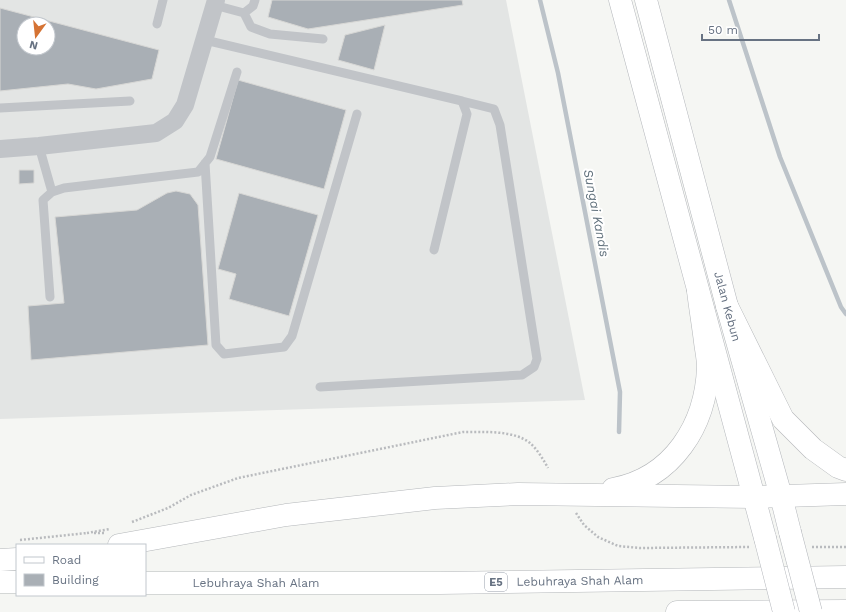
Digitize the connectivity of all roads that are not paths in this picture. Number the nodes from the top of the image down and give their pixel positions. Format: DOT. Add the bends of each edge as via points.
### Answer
graph roads {
  1 [pos="163,0"];
  2 [pos="256,0"];
  3 [pos="620,0"];
  4 [pos="646,0"];
  5 [pos="215,3"];
  6 [pos="244,13"];
  7 [pos="157,24"];
  8 [pos="323,39"];
  9 [pos="205,40"];
  10 [pos="237,72"];
  11 [pos="130,101"];
  12 [pos="462,101"];
  13 [pos="0,108"];
  14 [pos="357,114"];
  15 [pos="39,146"];
  16 [pos="0,149"];
  17 [pos="205,163"];
  18 [pos="52,192"];
  19 [pos="434,250"];
  20 [pos="698,291"];
  21 [pos="50,297"];
  22 [pos="727,306"];
  23 [pos="320,387"];
  24 [pos="846,470"];
  25 [pos="846,494"];
  26 [pos="781,496"];
  27 [pos="754,497"];
  28 [pos="578,502"];
  29 [pos="113,536"];
  30 [pos="16,550"];
  31 [pos="0,560"];
  32 [pos="846,577"];
  33 [pos="0,582"];
  34 [pos="16,582"];
  35 [pos="146,582"];
  36 [pos="846,611"];
  37 [pos="677,612"];
  38 [pos="784,612"];
  39 [pos="811,612"];
  1 -- 7 [label="lane"];
  2 -- 6 [label="lane"];
  3 -- 20 [label="main road, Jalan Kebun"];
  4 -- 22 [label="main road, Jalan Kebun"];
  5 -- 6 [label="lane"];
  5 -- 9 [label="street"];
  6 -- 8 [label="lane" via="251,27 270,34"];
  9 -- 12 [label="lane"];
  9 -- 15 [label="street" via="185,106 175,121 156,133"];
  10 -- 17 [label="lane" via="210,157"];
  11 -- 13 [label="lane"];
  12 -- 19 [label="lane" via="467,114"];
  12 -- 23 [label="lane" via="494,109 500,124 533,334 536,359 534,367 522,375"];
  14 -- 17 [label="lane" via="292,336 284,347 224,354 216,345"];
  15 -- 16 [label="street"];
  15 -- 18 [label="lane"];
  17 -- 18 [label="lane" via="198,172 64,188"];
  18 -- 21 [label="lane" via="43,200"];
  20 -- 27 [label="main road, Jalan Kebun"];
  20 -- 28 [label="main road" via="708,365 700,413 690,436 674,458 652,474 627,486"];
  22 -- 24 [label="main road" via="783,419 813,449"];
  22 -- 26 [label="main road, Jalan Kebun"];
  25 -- 26 [label="main road"];
  26 -- 27 [label="main road"];
  26 -- 39 [label="main road, Jalan Kebun, bridge"];
  27 -- 28 [label="main road"];
  27 -- 38 [label="main road, Jalan Kebun, bridge" via="758,543"];
  28 -- 29 [label="main road" via="503,494 435,498"];
  30 -- 31 [label="main road"];
  32 -- 35 [label="main road, Lebuhraya Shah Alam / E5" via="440,583"];
  33 -- 34 [label="main road"];
  36 -- 37 [label="main road"];
}
